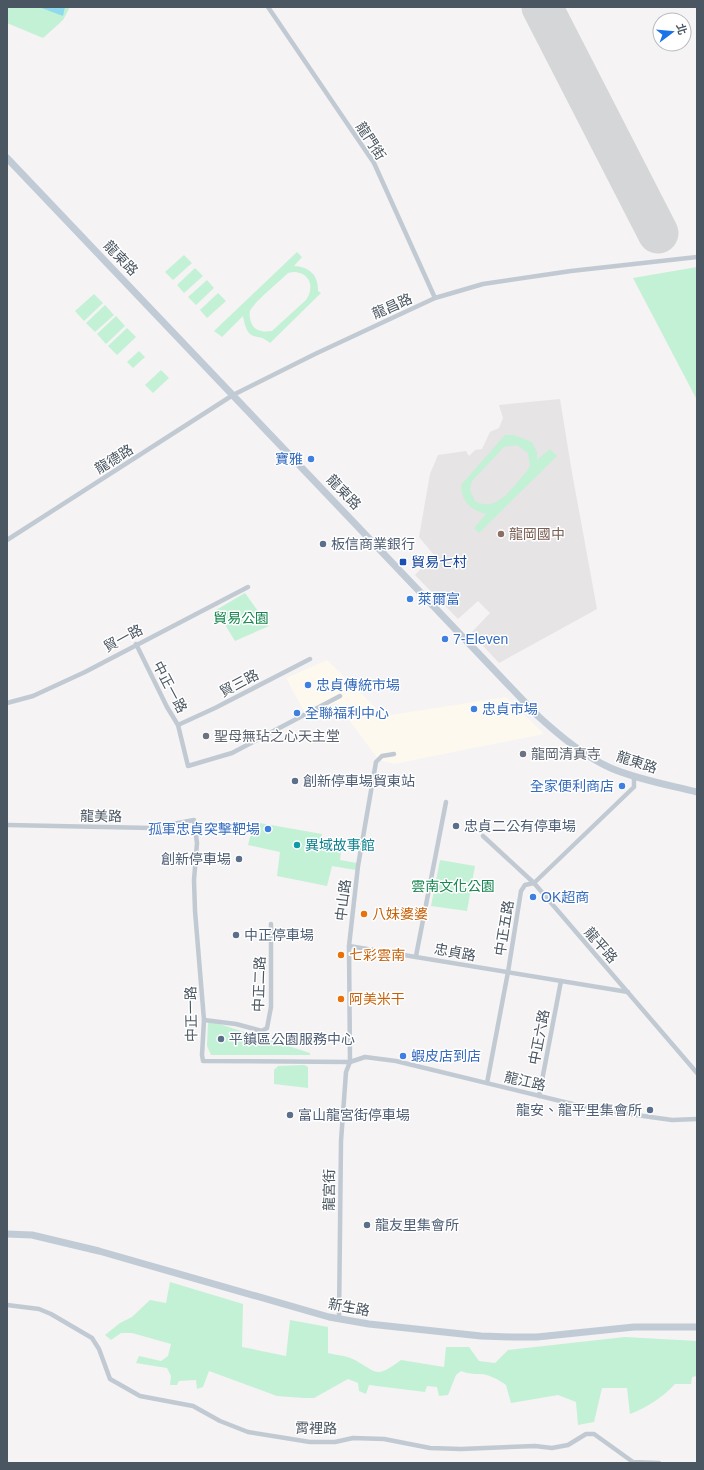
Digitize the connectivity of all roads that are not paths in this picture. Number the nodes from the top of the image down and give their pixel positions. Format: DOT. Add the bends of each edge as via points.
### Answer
graph roads {
  1 [pos="268,7"];
  2 [pos="7,158"];
  3 [pos="697,257"];
  4 [pos="435,298"];
  5 [pos="233,395"];
  6 [pos="7,540"];
  7 [pos="248,586"];
  8 [pos="136,644"];
  9 [pos="310,659"];
  10 [pos="340,696"];
  11 [pos="7,703"];
  12 [pos="178,724"];
  13 [pos="394,754"];
  14 [pos="634,777"];
  15 [pos="697,792"];
  16 [pos="446,802"];
  17 [pos="194,820"];
  18 [pos="7,825"];
  19 [pos="483,836"];
  20 [pos="534,883"];
  21 [pos="271,924"];
  22 [pos="348,946"];
  23 [pos="416,956"];
  24 [pos="508,972"];
  25 [pos="561,981"];
  26 [pos="628,992"];
  27 [pos="204,1020"];
  28 [pos="350,1062"];
  29 [pos="697,1073"];
  30 [pos="487,1083"];
  31 [pos="539,1096"];
  32 [pos="697,1119"];
  33 [pos="7,1234"];
  34 [pos="7,1305"];
  35 [pos="339,1318"];
  36 [pos="697,1327"];
  37 [pos="659,1463"];
  1 -- 4 [label="street, 龍門街" via="374,163"];
  2 -- 5 [label="street, 龍東路"];
  3 -- 4 [label="street, 龍昌路" via="571,271 478,285"];
  4 -- 5 [label="street, 龍昌路"];
  5 -- 6 [label="street, 龍德路"];
  5 -- 14 [label="street, 龍東路" via="538,716 574,746 613,769"];
  7 -- 8 [label="street, 貿一路"];
  8 -- 11 [label="street, 貿一路" via="33,696"];
  8 -- 12 [label="street, 中正一路" via="159,693"];
  9 -- 12 [label="street, 貿三路"];
  10 -- 12 [label="street, 中正一路" via="232,753 188,766"];
  13 -- 22 [label="street, 中山路" via="382,756 376,762 358,866"];
  14 -- 15 [label="street, 龍東路"];
  14 -- 20 [label="street, 中正五路" via="634,786"];
  16 -- 23 [label="street"];
  17 -- 18 [label="street, 龍美路" via="152,828"];
  17 -- 27 [label="street, 中正一路" via="197,843 195,911"];
  19 -- 20 [label="street, 龍平路"];
  20 -- 24 [label="street, 中正五路" via="525,885 521,891"];
  20 -- 26 [label="street, 龍平路"];
  21 -- 27 [label="street, 中正二路" via="271,1007 267,1028 262,1031 236,1024"];
  22 -- 23 [label="street, 忠貞路"];
  22 -- 28 [label="street, 中山路"];
  23 -- 24 [label="street, 忠貞路"];
  24 -- 25 [label="street, 忠貞路"];
  24 -- 30 [label="street, 中正五路"];
  25 -- 26 [label="street, 忠貞路"];
  25 -- 31 [label="street, 中正六路"];
  26 -- 29 [label="street, 龍平路"];
  27 -- 28 [label="street, 中正一路" via="203,1061"];
  28 -- 30 [label="street, 龍江路" via="365,1057 396,1061"];
  28 -- 35 [label="street, 龍宮街" via="346,1072 341,1141"];
  30 -- 31 [label="street, 龍江路"];
  31 -- 32 [label="street, 龍江路" via="612,1112 672,1120"];
  33 -- 35 [label="street, 新生路" via="32,1235 99,1251 329,1318"];
  34 -- 37 [label="street, 霄裡路" via="39,1309 92,1338 110,1379 140,1396 193,1406 220,1421 248,1432 310,1442 384,1438 430,1448 461,1449 535,1446 552,1448 568,1445 586,1434 594,1434 633,1462"];
  35 -- 36 [label="street, 新生路" via="368,1324 512,1337 537,1337 634,1327"];
}
